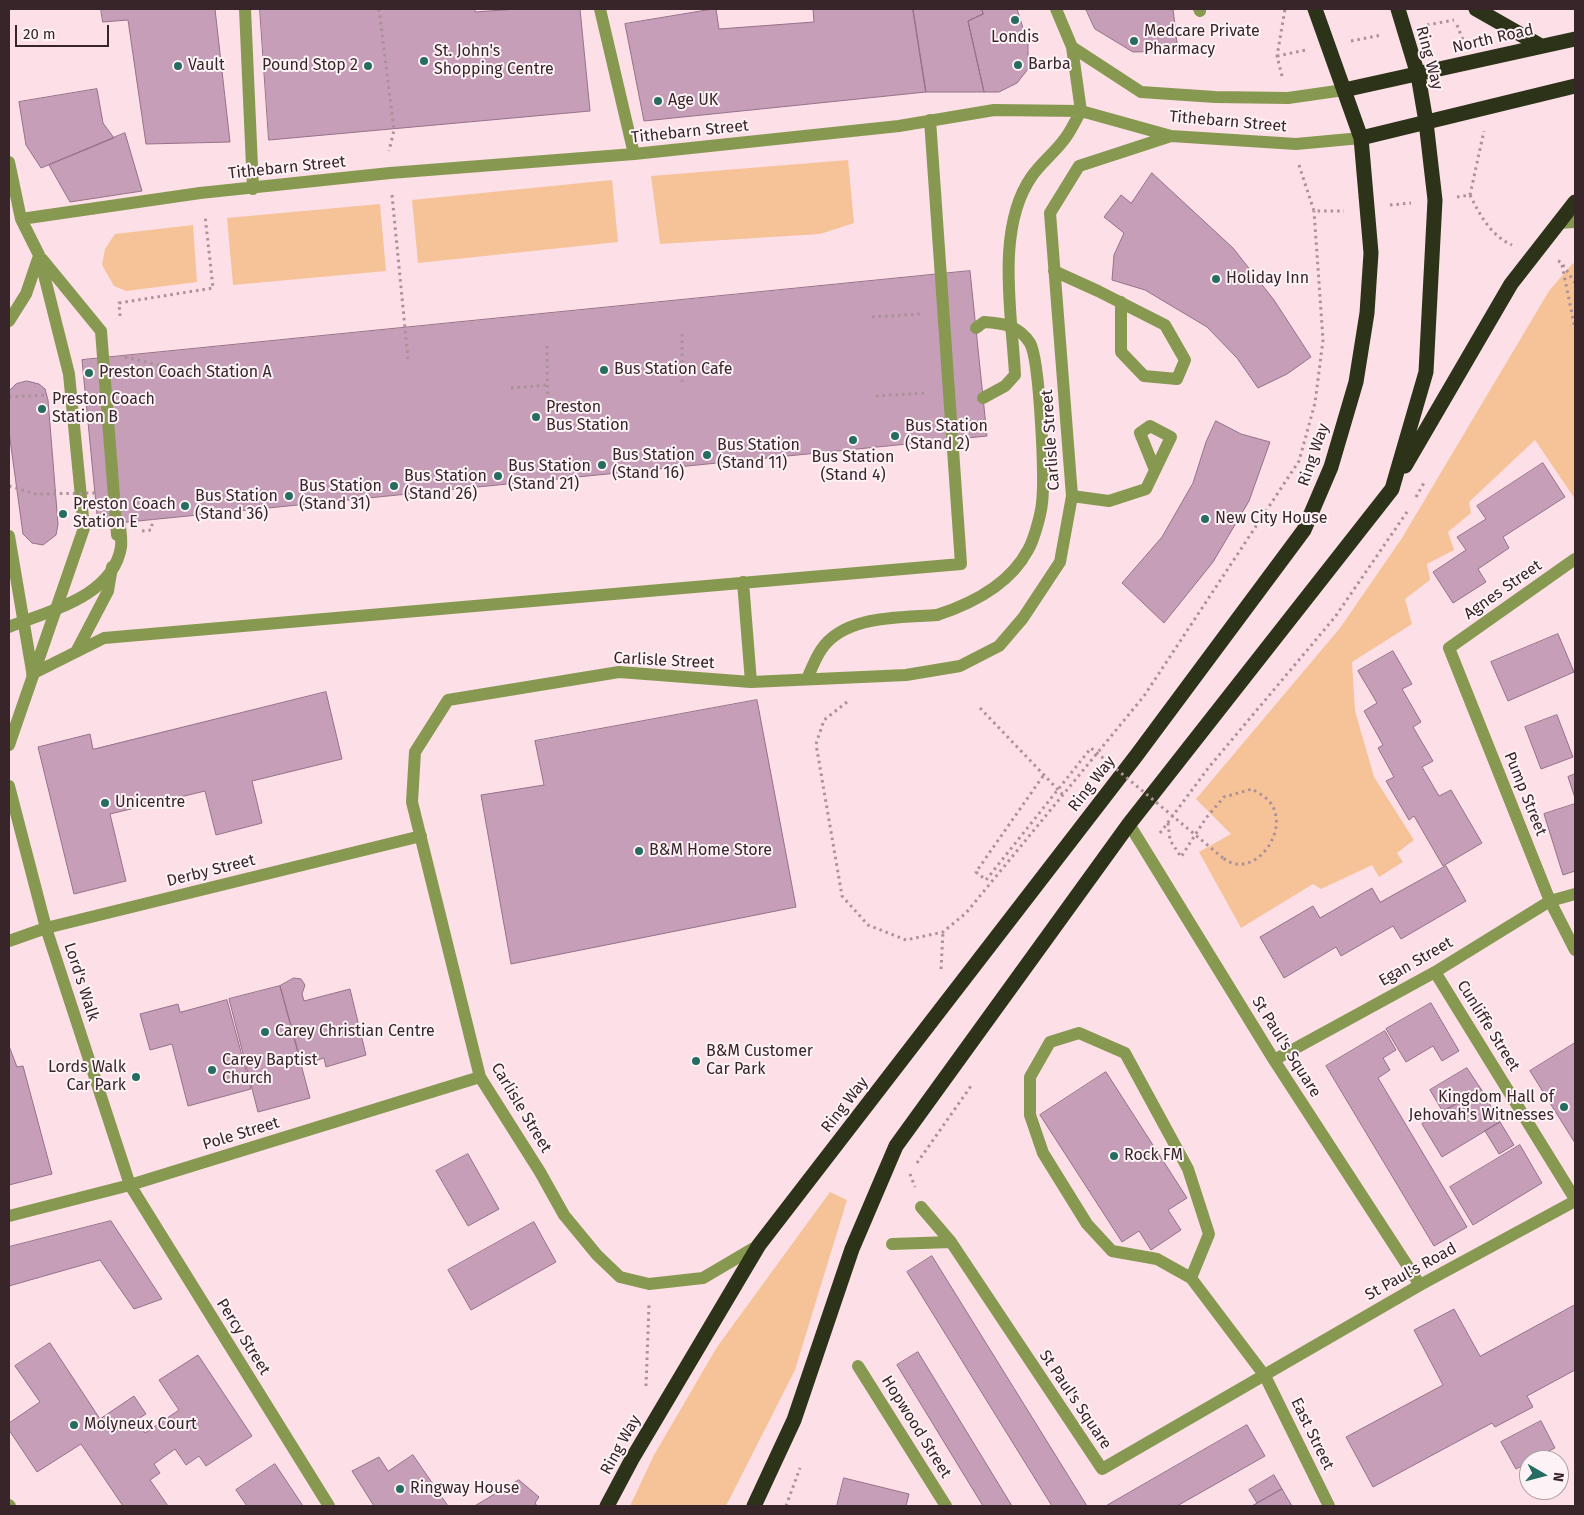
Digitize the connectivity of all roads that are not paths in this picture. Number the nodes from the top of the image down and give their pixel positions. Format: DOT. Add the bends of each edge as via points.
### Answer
graph roads {
  1 [pos="245,9"];
  2 [pos="600,9"];
  3 [pos="1056,9"];
  4 [pos="1315,9"];
  5 [pos="1398,9"];
  6 [pos="1476,9"];
  7 [pos="1575,39"];
  8 [pos="1541,46"];
  9 [pos="1072,47"];
  10 [pos="1418,75"];
  11 [pos="1575,86"];
  12 [pos="1344,90"];
  13 [pos="1081,111"];
  14 [pos="930,120"];
  15 [pos="1426,122"];
  16 [pos="1172,136"];
  17 [pos="1361,138"];
  18 [pos="634,154"];
  19 [pos="9,162"];
  20 [pos="253,189"];
  21 [pos="1575,202"];
  22 [pos="21,219"];
  23 [pos="1575,222"];
  24 [pos="1557,223"];
  25 [pos="39,256"];
  26 [pos="1054,271"];
  27 [pos="1121,302"];
  28 [pos="9,321"];
  29 [pos="976,328"];
  30 [pos="983,398"];
  31 [pos="1155,470"];
  32 [pos="1392,489"];
  33 [pos="1072,496"];
  34 [pos="120,523"];
  35 [pos="9,536"];
  36 [pos="1575,559"];
  37 [pos="743,582"];
  38 [pos="9,627"];
  39 [pos="1449,648"];
  40 [pos="76,652"];
  41 [pos="32,674"];
  42 [pos="807,679"];
  43 [pos="751,682"];
  44 [pos="9,745"];
  45 [pos="9,786"];
  46 [pos="13,820"];
  47 [pos="1129,824"];
  48 [pos="421,836"];
  49 [pos="1575,894"];
  50 [pos="1550,901"];
  51 [pos="46,928"];
  52 [pos="9,941"];
  53 [pos="1575,950"];
  54 [pos="1435,972"];
  55 [pos="1274,1060"];
  56 [pos="480,1077"];
  57 [pos="130,1185"];
  58 [pos="1575,1200"];
  59 [pos="921,1207"];
  60 [pos="9,1216"];
  61 [pos="951,1242"];
  62 [pos="892,1244"];
  63 [pos="760,1245"];
  64 [pos="1191,1278"];
  65 [pos="1420,1285"];
  66 [pos="858,1366"];
  67 [pos="1266,1376"];
  68 [pos="329,1506"];
  69 [pos="607,1506"];
  70 [pos="754,1506"];
  71 [pos="946,1506"];
  72 [pos="1329,1506"];
  1 -- 20 [label="street"];
  2 -- 18 [label="street"];
  3 -- 9 [label="street"];
  4 -- 12 [label="highway, Ring Way"];
  5 -- 10 [label="highway, Ring Way"];
  6 -- 8 [label="highway"];
  7 -- 8 [label="highway, North Road"];
  8 -- 10 [label="highway, North Road"];
  9 -- 12 [label="street, Tithebarn Street" via="1141,92 1288,98"];
  9 -- 13 [label="street"];
  10 -- 12 [label="highway, North Road"];
  10 -- 15 [label="highway, Ring Way"];
  11 -- 15 [label="highway"];
  12 -- 17 [label="highway, Ring Way"];
  13 -- 14 [label="street, Tithebarn Street" via="994,110"];
  13 -- 16 [label="street, Tithebarn Street"];
  13 -- 30 [label="street" via="1065,139 1032,176 1016,208 1010,246 1015,375 1004,386"];
  14 -- 18 [label="street, Tithebarn Street" via="892,127"];
  14 -- 37 [label="street" via="961,564"];
  15 -- 17 [label="highway"];
  15 -- 32 [label="highway, Ring Way" via="1435,200 1426,372"];
  16 -- 17 [label="street, Tithebarn Street" via="1296,144"];
  16 -- 26 [label="street, Carlisle Street" via="1079,166 1050,213"];
  17 -- 63 [label="highway, Ring Way" via="1371,253 1365,323 1356,382 1331,467 1304,530 1136,756"];
  18 -- 20 [label="street, Tithebarn Street" via="390,173"];
  19 -- 22 [label="street"];
  20 -- 22 [label="street, Tithebarn Street" via="200,193"];
  21 -- 24 [label="highway"];
  22 -- 25 [label="street"];
  23 -- 24 [label="street"];
  24 -- 32 [label="highway" via="1511,284"];
  25 -- 28 [label="street" via="26,294"];
  25 -- 40 [label="street" via="100,331 117,533 108,592"];
  25 -- 41 [label="street" via="69,374 84,528"];
  26 -- 27 [label="street"];
  26 -- 33 [label="street, Carlisle Street"];
  27 -- 27 [label="street" via="1165,326 1185,360 1177,379 1144,376 1121,352"];
  29 -- 42 [label="street, bridge" via="984,322 1006,323 1021,332 1031,345 1035,362 1043,463 1042,504 1028,550 1005,579 965,606 937,615 881,619 843,630 821,649"];
  31 -- 33 [label="street" via="1146,489 1109,501"];
  32 -- 47 [label="highway, Ring Way"];
  33 -- 42 [label="street, Carlisle Street" via="1060,562 1023,618 999,646 960,666 906,675"];
  34 -- 38 [label="street, bridge" via="121,545 116,564 99,583 83,597"];
  35 -- 41 [label="street"];
  36 -- 39 [label="street, Agnes Street"];
  37 -- 40 [label="street" via="104,638"];
  37 -- 43 [label="street"];
  39 -- 50 [label="street, Pump Street"];
  40 -- 41 [label="street"];
  41 -- 44 [label="street"];
  42 -- 43 [label="street, Carlisle Street"];
  43 -- 48 [label="street, Carlisle Street" via="619,672 448,700 415,752 412,802"];
  45 -- 46 [label="street, Lord's Walk"];
  46 -- 51 [label="street, Lord's Walk"];
  47 -- 55 [label="street, St Paul's Square"];
  47 -- 70 [label="highway, Ring Way" via="896,1146 852,1249 794,1420"];
  48 -- 51 [label="street, Derby Street"];
  48 -- 56 [label="street, Carlisle Street"];
  49 -- 50 [label="street, Egan Street"];
  50 -- 53 [label="street, Pump Street"];
  50 -- 54 [label="street, Egan Street"];
  51 -- 52 [label="street, Derby Street"];
  51 -- 57 [label="street, Lord's Walk"];
  54 -- 55 [label="street, Egan Street"];
  54 -- 58 [label="street, Cunliffe Street"];
  55 -- 65 [label="street, St Paul's Square"];
  56 -- 57 [label="street, Pole Street"];
  56 -- 63 [label="street, Carlisle Street" via="564,1215 597,1256 620,1277 650,1284 703,1278"];
  57 -- 60 [label="street, Pole Street"];
  57 -- 68 [label="street, Percy Street"];
  58 -- 65 [label="street, St Paul's Road"];
  59 -- 61 [label="street, St Paul's Square"];
  61 -- 62 [label="street"];
  61 -- 67 [label="street, St Paul's Square" via="1102,1469"];
  63 -- 69 [label="highway, Ring Way"];
  64 -- 64 [label="street" via="1209,1234 1188,1169 1124,1052 1080,1033 1050,1042 1030,1077 1030,1115 1043,1153 1087,1224 1112,1251 1157,1259"];
  64 -- 67 [label="street, East Street"];
  65 -- 67 [label="street, St Paul's Road"];
  66 -- 71 [label="street, Hopwood Street"];
  67 -- 72 [label="street, East Street"];
}
